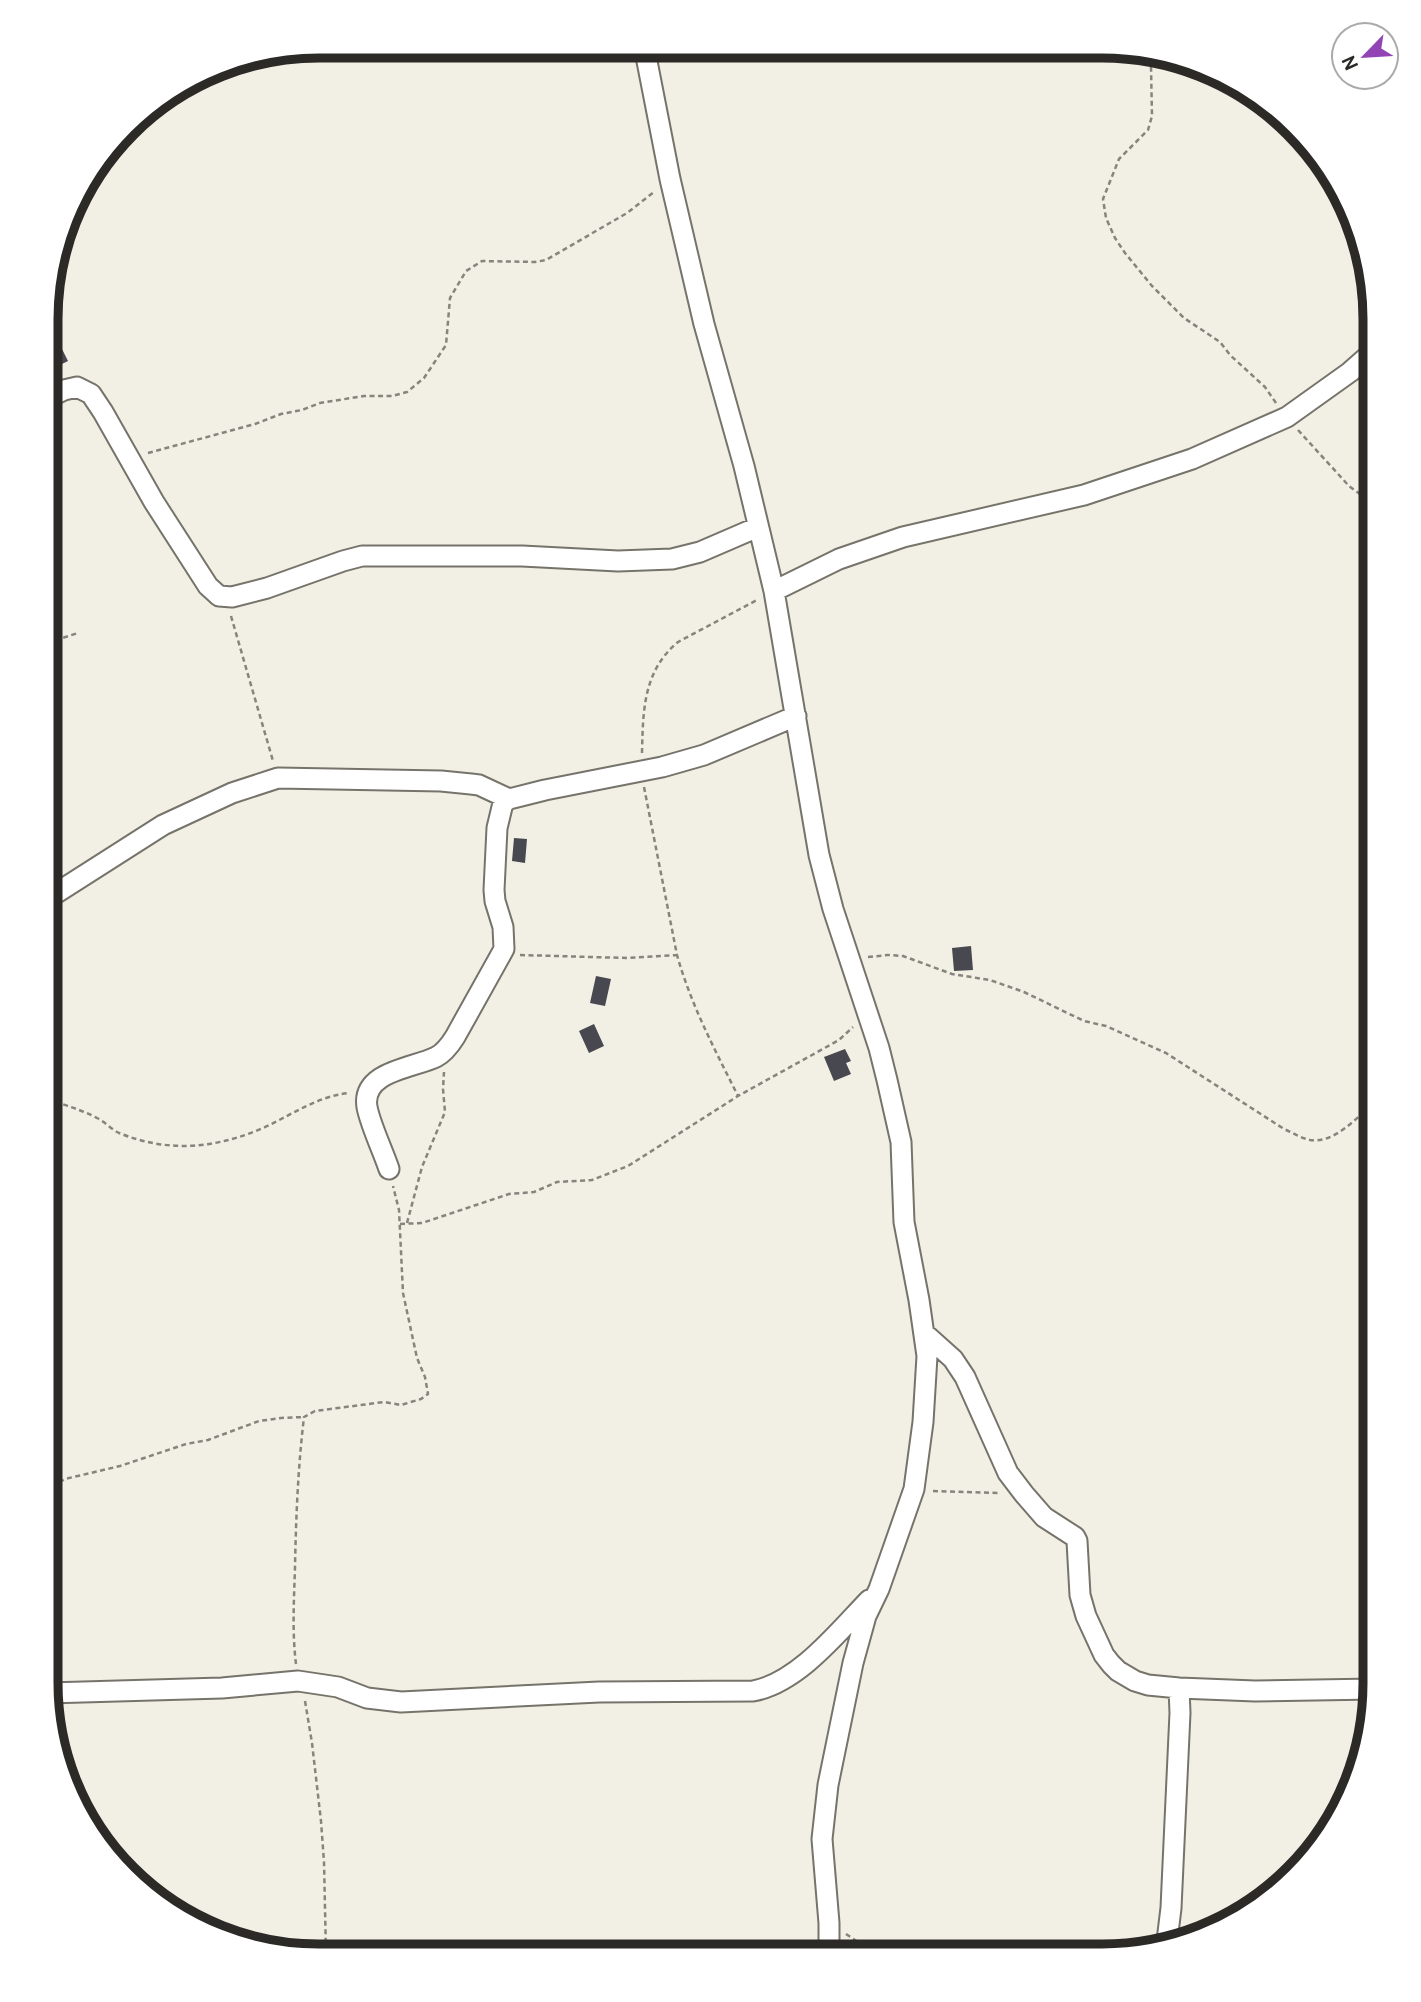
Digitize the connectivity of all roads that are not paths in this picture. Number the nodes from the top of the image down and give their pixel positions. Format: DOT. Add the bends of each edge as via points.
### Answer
graph roads {
  1 [pos="646,58"];
  2 [pos="1363,360"];
  3 [pos="58,393"];
  4 [pos="758,527"];
  5 [pos="774,591"];
  6 [pos="796,716"];
  7 [pos="509,799"];
  8 [pos="58,892"];
  9 [pos="389,1169"];
  10 [pos="924,1333"];
  11 [pos="879,1589"];
  12 [pos="1179,1688"];
  13 [pos="1363,1689"];
  14 [pos="58,1693"];
  15 [pos="1168,1936"];
  16 [pos="829,1944"];
  1 -- 4 [label="street" via="670,179"];
  2 -- 5 [label="street" via="1287,417 1192,459 1084,495 903,537 839,559"];
  3 -- 4 [label="street" via="77,387 88,392 208,586 226,598 362,556 672,559"];
  4 -- 5 [label="street"];
  5 -- 6 [label="street"];
  6 -- 7 [label="street" via="704,755"];
  6 -- 10 [label="street" via="819,855 887,1080 901,1142 905,1222"];
  7 -- 8 [label="street" via="471,783 278,778 232,793 163,825"];
  7 -- 9 [label="street" via="500,810 494,874 505,949 448,1047 436,1057 389,1074 368,1091 367,1106"];
  10 -- 11 [label="street" via="926,1388 914,1489"];
  10 -- 12 [label="street" via="965,1377 1008,1473 1044,1517 1077,1541 1080,1595 1104,1655 1135,1681"];
  11 -- 14 [label="street" via="820,1651 776,1684 753,1691 600,1692 401,1702 298,1681"];
  11 -- 16 [label="street" via="853,1663 828,1785 822,1839"];
  12 -- 13 [label="street"];
  12 -- 15 [label="street"];
}
